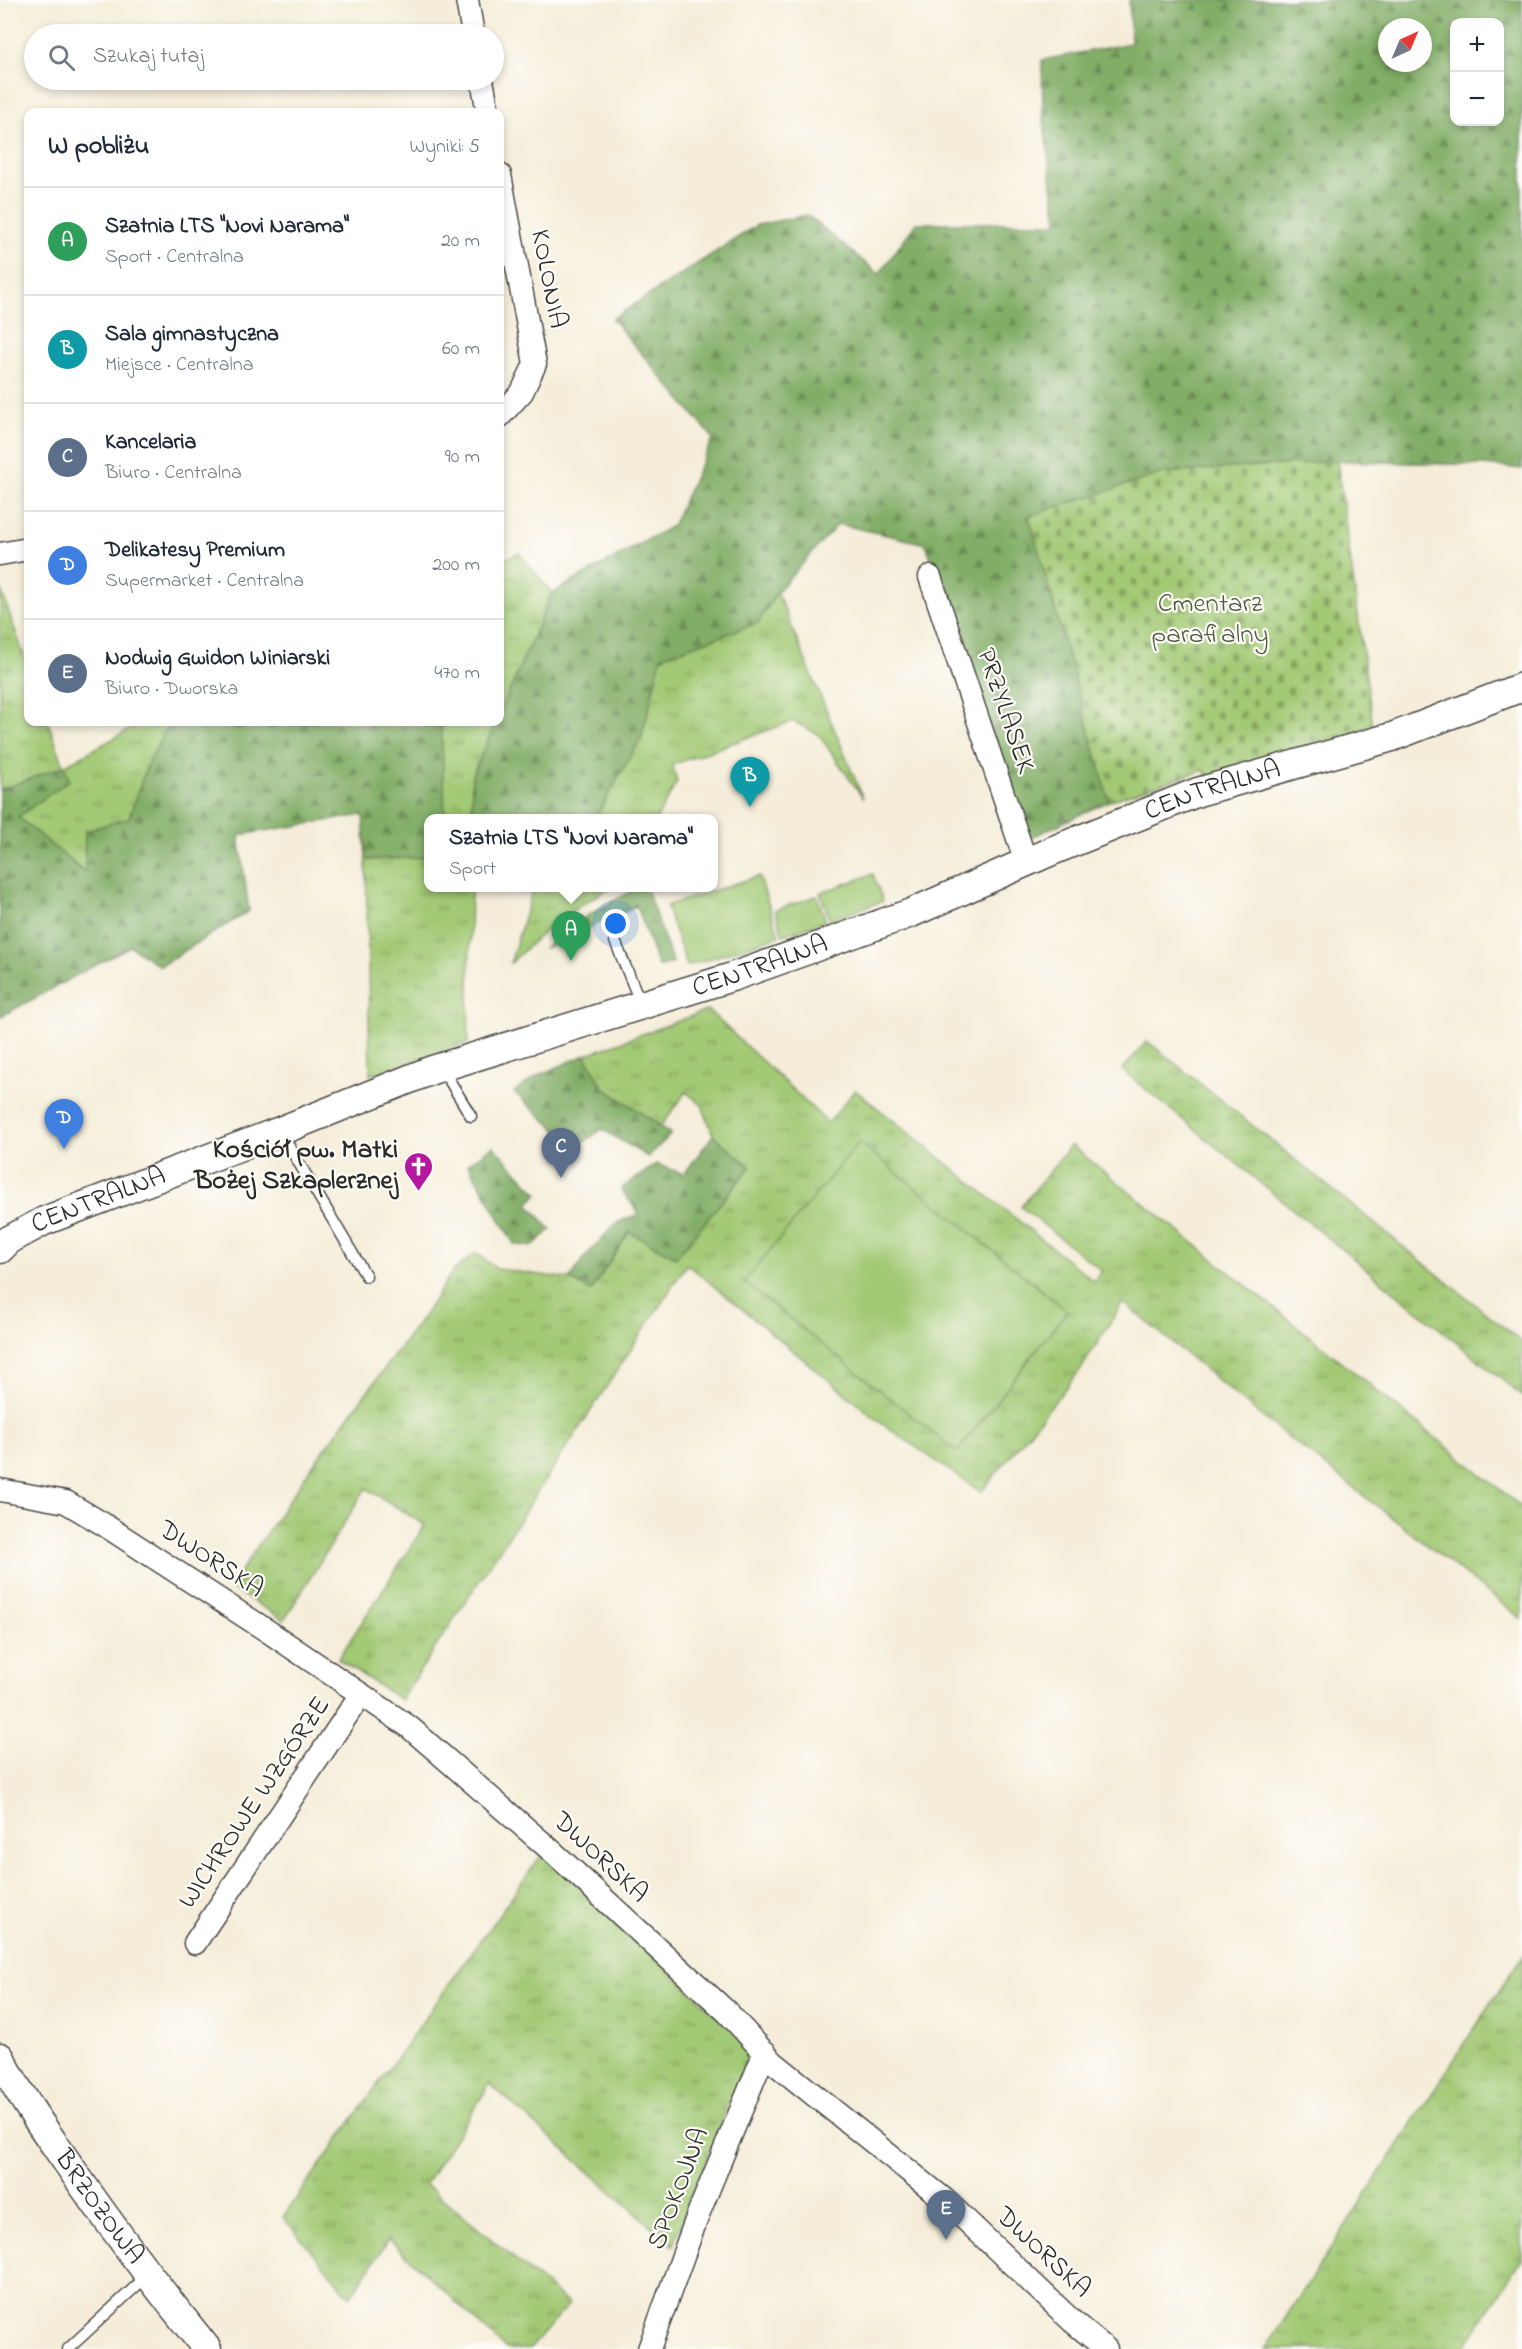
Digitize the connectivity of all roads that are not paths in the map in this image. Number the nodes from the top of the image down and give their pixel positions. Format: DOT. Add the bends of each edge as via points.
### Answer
graph roads {
  1 [pos="467,0"];
  2 [pos="471,24"];
  3 [pos="484,90"];
  4 [pos="487,108"];
  5 [pos="504,197"];
  6 [pos="504,412"];
  7 [pos="24,550"];
  8 [pos="0,554"];
  9 [pos="930,577"];
  10 [pos="1522,687"];
  11 [pos="1026,862"];
  12 [pos="615,941"];
  13 [pos="641,1004"];
  14 [pos="442,1067"];
  15 [pos="471,1116"];
  16 [pos="280,1131"];
  17 [pos="3,1240"];
  18 [pos="366,1276"];
  19 [pos="0,1490"];
  20 [pos="361,1694"];
  21 [pos="195,1943"];
  22 [pos="765,2052"];
  23 [pos="0,2057"];
  24 [pos="147,2276"];
  25 [pos="68,2349"];
  26 [pos="207,2349"];
  27 [pos="649,2349"];
  28 [pos="1107,2349"];
  1 -- 2 [label="street"];
  3 -- 4 [label="street"];
  5 -- 6 [label="street, KOLONIA" via="535,364 522,392"];
  7 -- 8 [label="street"];
  9 -- 11 [label="street, PRZYLASEK"];
  10 -- 11 [label="street, CENTRALNA" via="1392,737 1198,792"];
  11 -- 13 [label="street, CENTRALNA" via="911,913 732,977"];
  12 -- 13 [label="lane"];
  13 -- 14 [label="street, CENTRALNA"];
  14 -- 15 [label="lane"];
  14 -- 16 [label="street, CENTRALNA"];
  16 -- 17 [label="street, CENTRALNA"];
  16 -- 18 [label="lane"];
  19 -- 20 [label="street, DWORSKA" via="66,1502"];
  20 -- 21 [label="street, WICHROWE WZGÓRZE"];
  20 -- 22 [label="street, DWORSKA" via="408,1726 554,1853"];
  22 -- 27 [label="street, SPOKOJNA" via="699,2212"];
  22 -- 28 [label="street, DWORSKA" via="945,2200 1072,2321"];
  23 -- 24 [label="street, BRZOZOWA" via="14,2085"];
  24 -- 25 [label="lane"];
  24 -- 26 [label="street, BRZOZOWA"];
}
